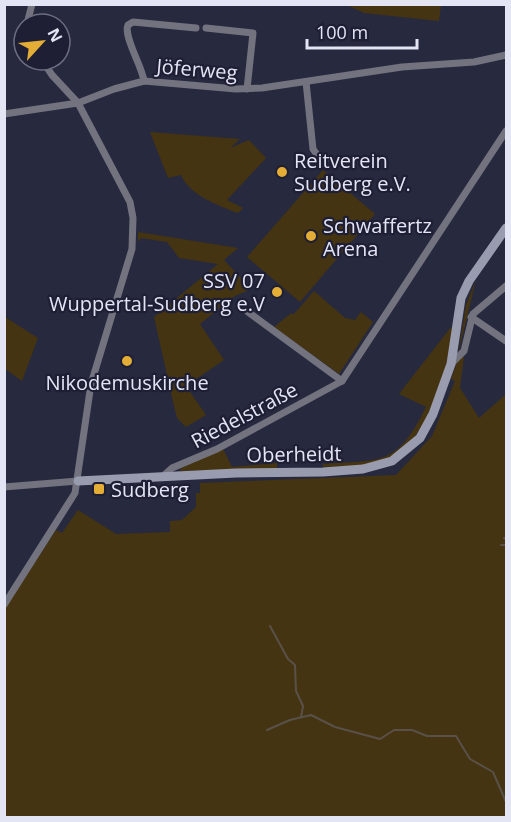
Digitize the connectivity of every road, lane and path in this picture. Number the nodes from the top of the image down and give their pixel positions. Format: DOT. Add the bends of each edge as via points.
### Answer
graph roads {
  1 [pos="196,27"];
  2 [pos="206,28"];
  3 [pos="507,55"];
  4 [pos="50,72"];
  5 [pos="144,81"];
  6 [pos="306,81"];
  7 [pos="247,89"];
  8 [pos="78,103"];
  9 [pos="4,114"];
  10 [pos="507,131"];
  11 [pos="327,158"];
  12 [pos="507,228"];
  13 [pos="507,286"];
  14 [pos="248,312"];
  15 [pos="471,317"];
  16 [pos="507,341"];
  17 [pos="451,364"];
  18 [pos="342,381"];
  19 [pos="162,477"];
  20 [pos="78,481"];
  21 [pos="4,487"];
  22 [pos="4,605"];
  1 -- 5 [label="street, Jöferweg" via="133,22 128,25 126,32"];
  2 -- 7 [label="street, Jöferweg" via="253,33"];
  3 -- 6 [label="street, Jöferweg"];
  4 -- 8 [label="street"];
  5 -- 7 [label="street, Jöferweg"];
  5 -- 8 [label="street, Jöferweg"];
  6 -- 7 [label="street, Jöferweg"];
  6 -- 11 [label="street" via="313,149 318,156"];
  8 -- 9 [label="street, Jöferweg"];
  8 -- 20 [label="street" via="130,202 133,234 91,384"];
  10 -- 18 [label="street, Riedelstraße"];
  12 -- 17 [label="street, Oberheidt" via="469,280 461,298"];
  13 -- 15 [label="street"];
  14 -- 18 [label="street, Riedelstraße"];
  15 -- 16 [label="street"];
  15 -- 17 [label="street, Oberheidt" via="464,351"];
  17 -- 19 [label="street, Oberheidt" via="427,426 412,446 392,461 363,469 323,472"];
  18 -- 19 [label="street, Riedelstraße" via="217,449 172,468"];
  19 -- 20 [label="street, Oberheidt"];
  20 -- 21 [label="street"];
  20 -- 22 [label="street" via="75,493"];
}
